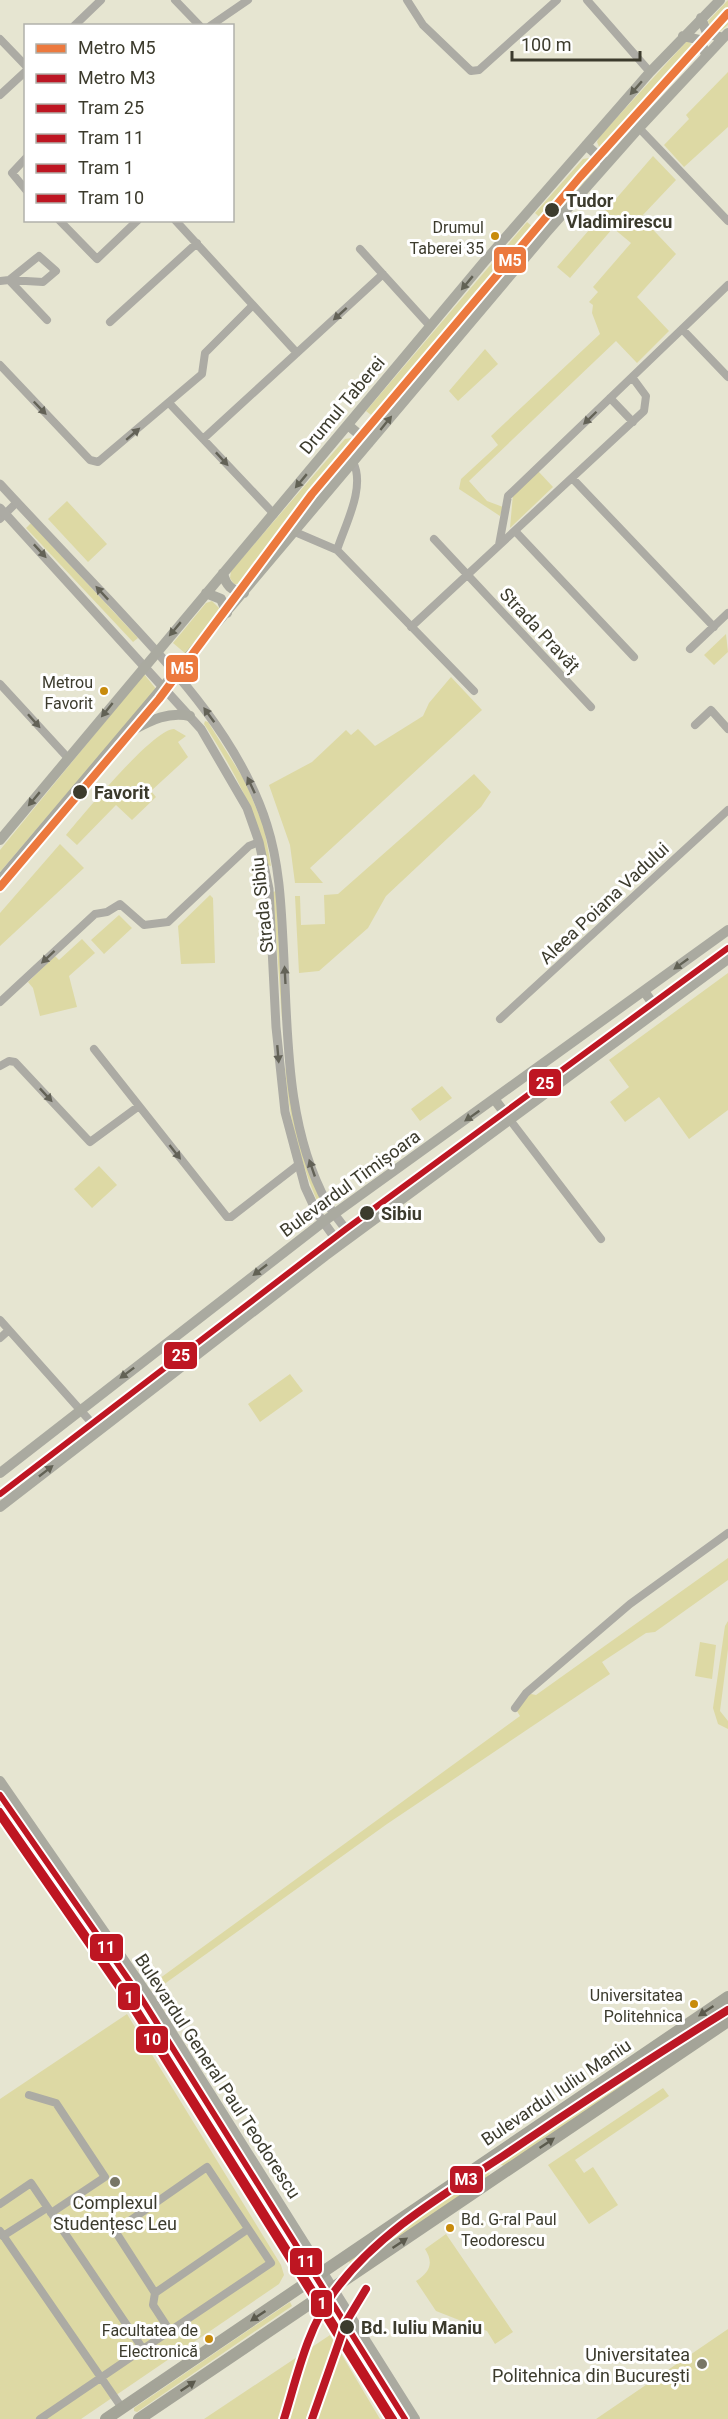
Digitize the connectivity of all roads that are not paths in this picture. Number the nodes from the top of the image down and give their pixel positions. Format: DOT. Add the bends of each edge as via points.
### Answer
graph roads {
  1 [pos="101,0"];
  2 [pos="175,0"];
  3 [pos="248,0"];
  4 [pos="407,0"];
  5 [pos="557,0"];
  6 [pos="587,0"];
  7 [pos="720,0"];
  8 [pos="702,18"];
  9 [pos="76,24"];
  10 [pos="198,24"];
  11 [pos="213,24"];
  12 [pos="683,36"];
  13 [pos="726,36"];
  14 [pos="0,39"];
  15 [pos="706,56"];
  16 [pos="24,64"];
  17 [pos="650,72"];
  18 [pos="24,73"];
  19 [pos="0,95"];
  20 [pos="639,128"];
  21 [pos="586,145"];
  22 [pos="24,160"];
  23 [pos="607,164"];
  24 [pos="24,187"];
  25 [pos="728,221"];
  26 [pos="61,222"];
  27 [pos="136,222"];
  28 [pos="177,222"];
  29 [pos="197,243"];
  30 [pos="360,249"];
  31 [pos="383,274"];
  32 [pos="9,279"];
  33 [pos="0,280"];
  34 [pos="728,285"];
  35 [pos="254,305"];
  36 [pos="46,320"];
  37 [pos="110,322"];
  38 [pos="430,326"];
  39 [pos="682,329"];
  40 [pos="297,353"];
  41 [pos="0,365"];
  42 [pos="632,377"];
  43 [pos="728,378"];
  44 [pos="610,398"];
  45 [pos="169,403"];
  46 [pos="633,422"];
  47 [pos="348,425"];
  48 [pos="203,439"];
  49 [pos="369,443"];
  50 [pos="353,462"];
  51 [pos="572,478"];
  52 [pos="0,484"];
  53 [pos="17,502"];
  54 [pos="274,513"];
  55 [pos="2,514"];
  56 [pos="515,531"];
  57 [pos="295,532"];
  58 [pos="434,539"];
  59 [pos="499,545"];
  60 [pos="338,550"];
  61 [pos="223,573"];
  62 [pos="467,574"];
  63 [pos="206,593"];
  64 [pos="244,593"];
  65 [pos="227,613"];
  66 [pos="728,613"];
  67 [pos="411,627"];
  68 [pos="714,627"];
  69 [pos="690,649"];
  70 [pos="157,651"];
  71 [pos="634,657"];
  72 [pos="145,665"];
  73 [pos="177,673"];
  74 [pos="0,684"];
  75 [pos="164,688"];
  76 [pos="474,691"];
  77 [pos="591,707"];
  78 [pos="190,717"];
  79 [pos="695,725"];
  80 [pos="728,729"];
  81 [pos="123,735"];
  82 [pos="68,758"];
  83 [pos="728,810"];
  84 [pos="0,840"];
  85 [pos="259,842"];
  86 [pos="0,880"];
  87 [pos="728,930"];
  88 [pos="728,958"];
  89 [pos="644,991"];
  90 [pos="0,1002"];
  91 [pos="658,1011"];
  92 [pos="500,1018"];
  93 [pos="94,1048"];
  94 [pos="1,1064"];
  95 [pos="495,1100"];
  96 [pos="139,1106"];
  97 [pos="510,1120"];
  98 [pos="298,1165"];
  99 [pos="334,1213"];
  100 [pos="323,1221"];
  101 [pos="351,1236"];
  102 [pos="601,1239"];
  103 [pos="340,1245"];
  104 [pos="0,1320"];
  105 [pos="9,1330"];
  106 [pos="0,1338"];
  107 [pos="81,1408"];
  108 [pos="99,1431"];
  109 [pos="0,1473"];
  110 [pos="0,1507"];
  111 [pos="728,1533"];
  112 [pos="515,1708"];
  113 [pos="0,1781"];
  114 [pos="0,1812"];
  115 [pos="728,1996"];
  116 [pos="728,2021"];
  117 [pos="29,2095"];
  118 [pos="0,2204"];
  119 [pos="49,2210"];
  120 [pos="248,2229"];
  121 [pos="2,2234"];
  122 [pos="324,2271"];
  123 [pos="307,2283"];
  124 [pos="334,2288"];
  125 [pos="155,2293"];
  126 [pos="317,2299"];
  127 [pos="170,2331"];
  128 [pos="143,2349"];
  129 [pos="100,2378"];
  130 [pos="122,2408"];
  131 [pos="40,2419"];
  132 [pos="106,2419"];
  133 [pos="140,2419"];
  134 [pos="391,2419"];
  135 [pos="415,2419"];
  1 -- 9 [label="street"];
  2 -- 10 [label="street"];
  3 -- 11 [label="street"];
  4 -- 5 [label="street" via="423,25 471,71 479,70"];
  6 -- 17 [label="street"];
  7 -- 8 [label="main road, Drumul Taberei"];
  8 -- 12 [label="main road, Drumul Taberei"];
  8 -- 13 [label="main road" via="707,33"];
  12 -- 15 [label="main road" via="700,40"];
  12 -- 17 [label="main road, Drumul Taberei"];
  13 -- 15 [label="main road"];
  14 -- 16 [label="street"];
  15 -- 20 [label="main road"];
  17 -- 21 [label="main road, Drumul Taberei, one-way"];
  18 -- 19 [label="street"];
  20 -- 23 [label="main road"];
  20 -- 25 [label="street"];
  21 -- 23 [label="main road"];
  21 -- 38 [label="main road, Drumul Taberei, one-way"];
  22 -- 24 [label="street" via="12,172"];
  49 -- 23 [label="main road, one-way"];
  26 -- 27 [label="street" via="97,259"];
  28 -- 29 [label="street"];
  29 -- 35 [label="street"];
  29 -- 37 [label="street"];
  30 -- 31 [label="street"];
  31 -- 38 [label="street"];
  31 -- 40 [label="street, one-way"];
  32 -- 32 [label="street" via="43,282 56,271 39,256"];
  32 -- 33 [label="street"];
  32 -- 36 [label="street"];
  34 -- 39 [label="street"];
  35 -- 40 [label="street"];
  35 -- 45 [label="street" via="205,353 202,374"];
  38 -- 47 [label="main road, Drumul Taberei"];
  39 -- 42 [label="street"];
  39 -- 43 [label="street"];
  40 -- 48 [label="street"];
  41 -- 45 [label="street, one-way" via="95,462 103,460"];
  42 -- 44 [label="street"];
  42 -- 46 [label="street" via="647,403"];
  44 -- 46 [label="street"];
  44 -- 59 [label="street, one-way" via="508,496"];
  45 -- 48 [label="street"];
  46 -- 51 [label="street"];
  47 -- 49 [label="main road"];
  47 -- 54 [label="main road, Drumul Taberei, one-way"];
  48 -- 54 [label="street, one-way"];
  49 -- 50 [label="main road"];
  50 -- 57 [label="main road"];
  50 -- 60 [label="street" via="357,485"];
  51 -- 56 [label="street"];
  51 -- 68 [label="street"];
  52 -- 53 [label="street, Strada Sibiu"];
  53 -- 55 [label="street, Strada Sibiu"];
  70 -- 53 [label="street, Strada Sibiu, one-way"];
  54 -- 61 [label="main road, Drumul Taberei"];
  55 -- 72 [label="street, Strada Sibiu, one-way"];
  56 -- 59 [label="street"];
  56 -- 71 [label="street"];
  57 -- 60 [label="street"];
  57 -- 64 [label="main road"];
  58 -- 62 [label="street, Strada Pravăț"];
  59 -- 62 [label="street"];
  60 -- 67 [label="street"];
  61 -- 63 [label="main road, Drumul Taberei"];
  61 -- 64 [label="main road" via="232,590"];
  62 -- 67 [label="street"];
  62 -- 77 [label="street, Strada Pravăț"];
  63 -- 65 [label="main road" via="221,599"];
  63 -- 70 [label="main road, Drumul Taberei, one-way"];
  64 -- 65 [label="main road"];
  65 -- 73 [label="main road"];
  66 -- 68 [label="street"];
  67 -- 76 [label="street"];
  68 -- 69 [label="street"];
  70 -- 72 [label="main road, Drumul Taberei"];
  70 -- 73 [label="street, Strada Sibiu"];
  72 -- 75 [label="street, Strada Sibiu"];
  72 -- 82 [label="main road, Drumul Taberei, one-way"];
  73 -- 75 [label="main road"];
  99 -- 73 [label="street, Strada Sibiu, one-way" via="316,1179 297,1114 288,1036 280,889 267,825 238,761"];
  74 -- 82 [label="street, one-way"];
  75 -- 78 [label="street, Strada Sibiu"];
  75 -- 81 [label="main road"];
  78 -- 81 [label="main road" via="159,717"];
  78 -- 85 [label="street, Strada Sibiu" via="239,790"];
  79 -- 80 [label="street" via="711,710"];
  81 -- 86 [label="main road"];
  82 -- 84 [label="main road, Drumul Taberei, one-way"];
  83 -- 92 [label="street, Aleea Poiana Vadului"];
  85 -- 90 [label="street, one-way" via="249,846 168,922 144,925 120,904 92,917"];
  85 -- 98 [label="street, Strada Sibiu, one-way" via="269,889 281,1085"];
  87 -- 89 [label="main road, Bulevardul Timișoara, one-way"];
  88 -- 91 [label="main road"];
  89 -- 91 [label="main road"];
  89 -- 95 [label="main road, Bulevardul Timișoara"];
  91 -- 97 [label="main road"];
  93 -- 96 [label="street"];
  94 -- 96 [label="street, one-way" via="15,1062 90,1142"];
  95 -- 97 [label="main road"];
  95 -- 99 [label="main road, Bulevardul Timișoara, one-way"];
  96 -- 98 [label="street, one-way" via="227,1218"];
  97 -- 101 [label="main road"];
  97 -- 102 [label="street"];
  98 -- 100 [label="street, Strada Sibiu"];
  99 -- 100 [label="main road, Bulevardul Timișoara"];
  99 -- 101 [label="street, Strada Sibiu"];
  100 -- 103 [label="street, Strada Sibiu"];
  100 -- 107 [label="main road, Bulevardul Timișoara, one-way"];
  101 -- 103 [label="main road"];
  103 -- 108 [label="main road"];
  104 -- 105 [label="street"];
  105 -- 106 [label="street"];
  105 -- 107 [label="street"];
  107 -- 108 [label="street"];
  107 -- 109 [label="main road, Bulevardul Timișoara"];
  110 -- 108 [label="main road, one-way"];
  111 -- 112 [label="street" via="630,1604 526,1694"];
  113 -- 122 [label="main road, Bulevardul General Paul Teodorescu" via="150,1998"];
  114 -- 123 [label="main road, Bulevardul General Paul Teodorescu" via="129,1999"];
  115 -- 122 [label="main road, Bulevardul Iuliu Maniu, one-way"];
  124 -- 116 [label="main road, Bulevardul Iuliu Maniu, one-way"];
  117 -- 119 [label="street" via="56,2103 105,2177"];
  118 -- 119 [label="street" via="31,2183"];
  119 -- 121 [label="street"];
  119 -- 128 [label="street"];
  120 -- 125 [label="street"];
  120 -- 125 [label="street" via="207,2167 115,2231"];
  120 -- 127 [label="street" via="271,2262"];
  121 -- 129 [label="street"];
  122 -- 123 [label="main road, Bulevardul Iuliu Maniu"];
  122 -- 124 [label="main road, Bulevardul General Paul Teodorescu"];
  123 -- 126 [label="main road, Bulevardul General Paul Teodorescu"];
  123 -- 130 [label="main road, Bulevardul Iuliu Maniu, one-way"];
  124 -- 126 [label="main road, Bulevardul Iuliu Maniu"];
  124 -- 135 [label="main road, Bulevardul General Paul Teodorescu"];
  125 -- 127 [label="street" via="153,2305"];
  133 -- 126 [label="main road, Bulevardul Iuliu Maniu, one-way"];
  126 -- 134 [label="main road, Bulevardul General Paul Teodorescu"];
  127 -- 128 [label="street"];
  128 -- 129 [label="street"];
  129 -- 130 [label="street"];
  129 -- 131 [label="street"];
  130 -- 132 [label="main road, Bulevardul Iuliu Maniu"];
}
